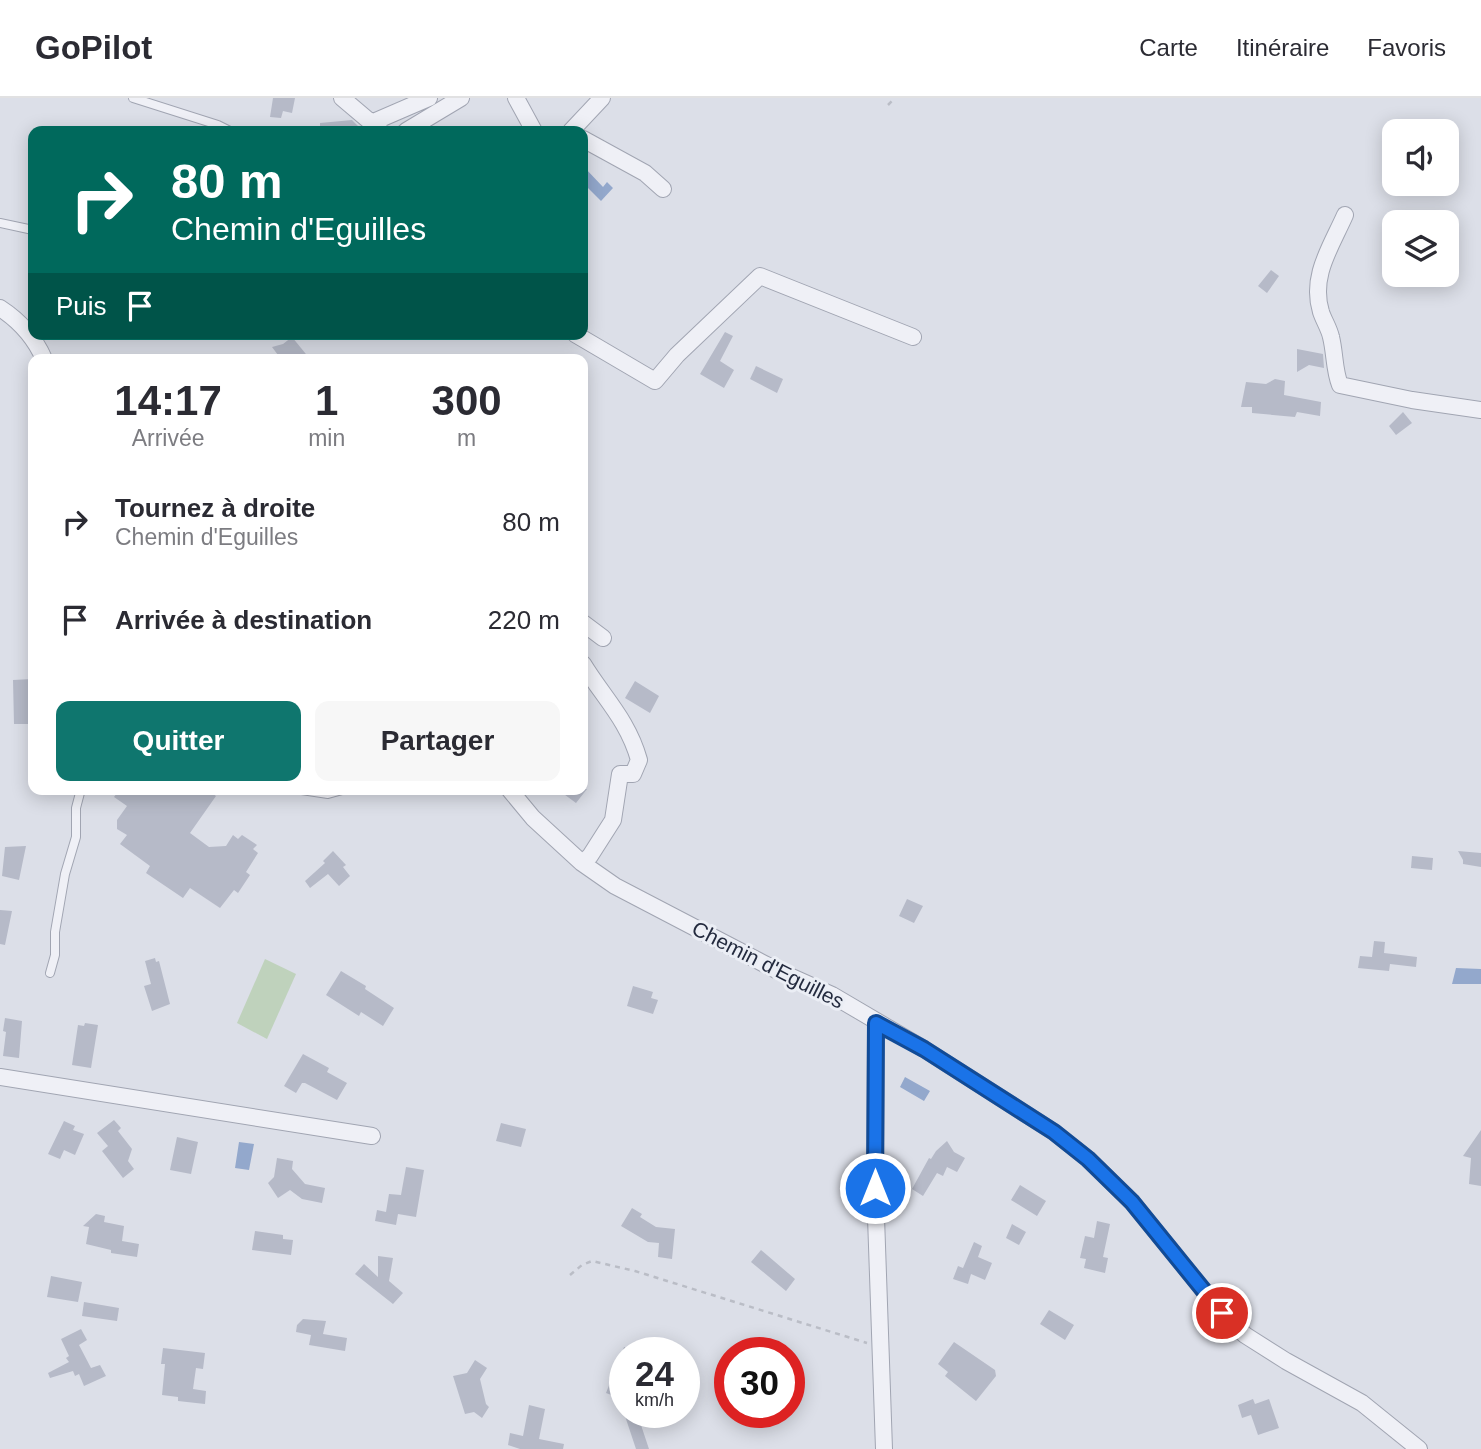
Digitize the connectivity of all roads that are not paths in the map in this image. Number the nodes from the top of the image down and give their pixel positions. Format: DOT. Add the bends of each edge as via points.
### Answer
graph roads {
  1 [pos="133,98"];
  2 [pos="342,98"];
  3 [pos="429,98"];
  4 [pos="461,98"];
  5 [pos="516,98"];
  6 [pos="602,98"];
  7 [pos="221,126"];
  8 [pos="375,126"];
  9 [pos="378,126"];
  10 [pos="414,126"];
  11 [pos="531,126"];
  12 [pos="576,126"];
  13 [pos="588,142"];
  14 [pos="663,188"];
  15 [pos="1345,215"];
  16 [pos="0,223"];
  17 [pos="28,229"];
  18 [pos="0,307"];
  19 [pos="28,333"];
  20 [pos="914,337"];
  21 [pos="585,340"];
  22 [pos="1481,410"];
  23 [pos="588,627"];
  24 [pos="603,638"];
  25 [pos="588,672"];
  26 [pos="79,795"];
  27 [pos="514,795"];
  28 [pos="582,863"];
  29 [pos="50,973"];
  30 [pos="876,1023"];
  31 [pos="0,1077"];
  32 [pos="372,1136"];
  33 [pos="884,1449"];
  34 [pos="1419,1449"];
  1 -- 7 [label="lane"];
  2 -- 8 [label="street"];
  3 -- 9 [label="street"];
  4 -- 10 [label="street"];
  5 -- 11 [label="street"];
  6 -- 12 [label="street"];
  13 -- 14 [label="street"];
  15 -- 22 [label="street" via="1318,276 1318,296 1340,385"];
  16 -- 17 [label="lane"];
  18 -- 19 [label="street"];
  20 -- 21 [label="street" via="760,276 655,381"];
  23 -- 24 [label="street"];
  25 -- 28 [label="street" via="613,705 639,760 633,774 620,774 613,820"];
  26 -- 29 [label="lane"];
  27 -- 28 [label="street, Chemin d'Eguilles"];
  28 -- 30 [label="street, Chemin d'Eguilles" via="664,913 832,995"];
  30 -- 33 [label="street" via="875,1188"];
  30 -- 34 [label="street, Chemin d'Eguilles" via="1054,1132 1132,1202 1245,1335 1362,1403"];
  31 -- 32 [label="street"];
}
